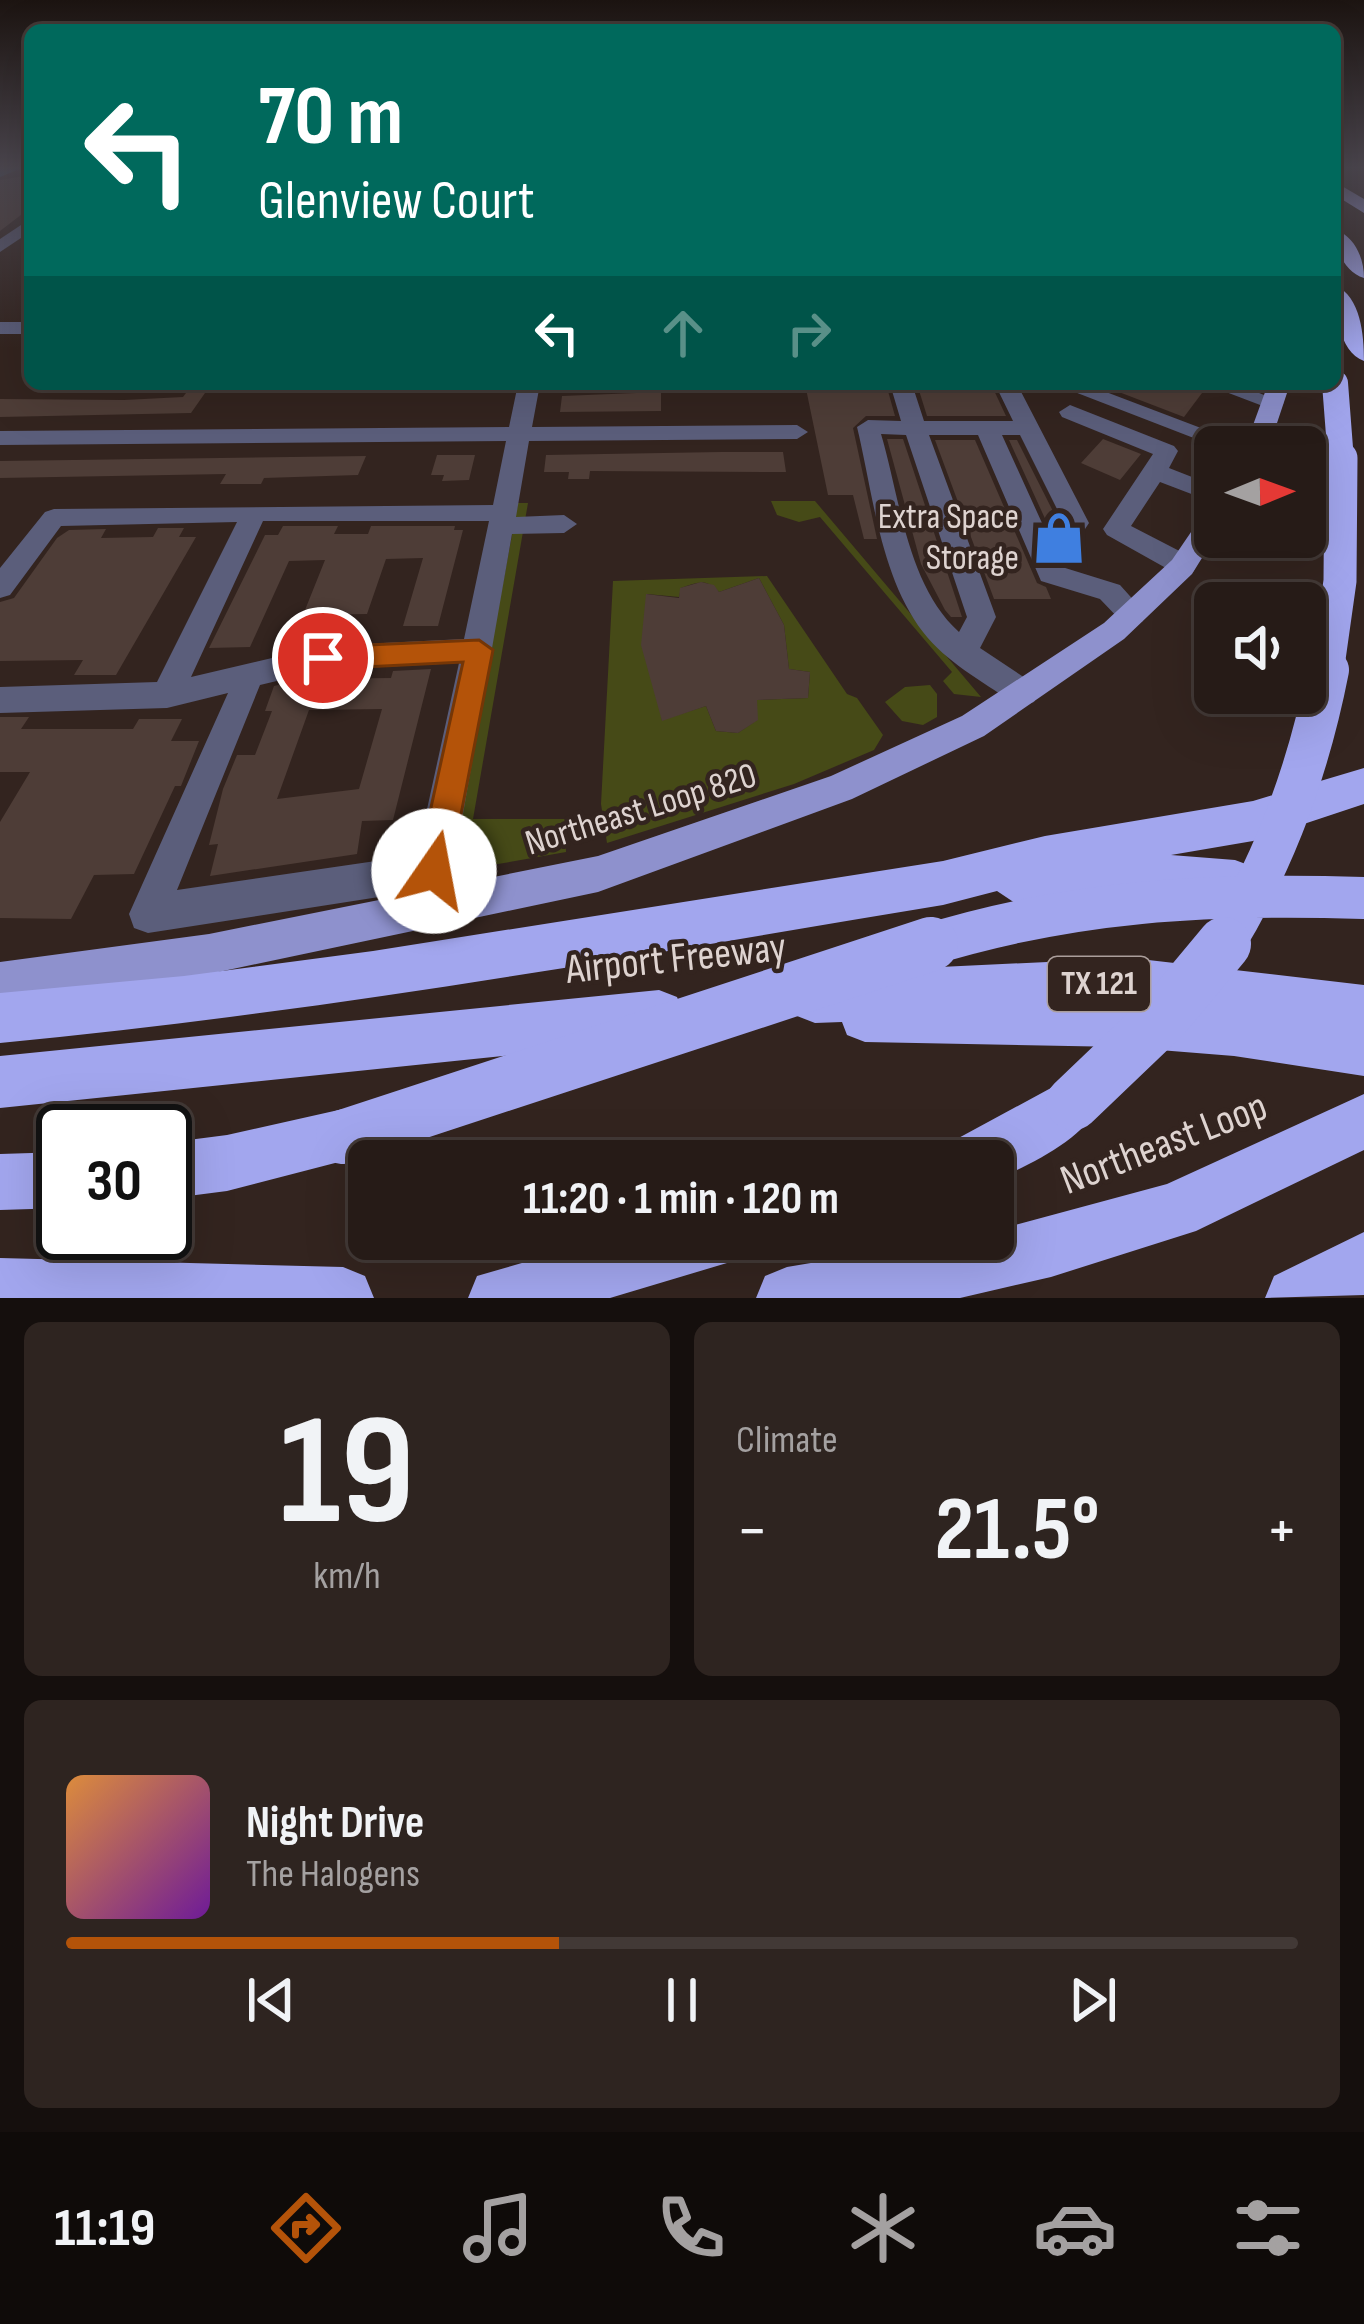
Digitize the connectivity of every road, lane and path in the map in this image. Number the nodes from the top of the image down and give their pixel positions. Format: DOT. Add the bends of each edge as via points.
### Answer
graph roads {
  1 [pos="24,229"];
  2 [pos="1341,243"];
  3 [pos="0,248"];
  4 [pos="1341,262"];
  5 [pos="1364,272"];
  6 [pos="1364,286"];
  7 [pos="1341,305"];
  8 [pos="1361,348"];
  9 [pos="528,390"];
  10 [pos="904,390"];
  11 [pos="1009,390"];
  12 [pos="1081,390"];
  13 [pos="1336,390"];
  14 [pos="1276,393"];
  15 [pos="1070,412"];
  16 [pos="1264,426"];
  17 [pos="916,428"];
  18 [pos="987,428"];
  19 [pos="1028,428"];
  20 [pos="1194,431"];
  21 [pos="797,432"];
  22 [pos="520,434"];
  23 [pos="0,438"];
  24 [pos="1155,471"];
  25 [pos="1194,487"];
  26 [pos="254,513"];
  27 [pos="503,519"];
  28 [pos="1076,523"];
  29 [pos="564,524"];
  30 [pos="1194,549"];
  31 [pos="1184,565"];
  32 [pos="0,588"];
  33 [pos="1132,614"];
  34 [pos="479,650"];
  35 [pos="964,650"];
  36 [pos="246,676"];
  37 [pos="1023,693"];
  38 [pos="167,695"];
  39 [pos="0,700"];
  40 [pos="1364,787"];
  41 [pos="434,871"];
  42 [pos="943,883"];
  43 [pos="1364,897"];
  44 [pos="425,912"];
  45 [pos="0,982"];
  46 [pos="832,996"];
  47 [pos="1364,1010"];
  48 [pos="0,1018"];
  49 [pos="1364,1050"];
  50 [pos="0,1082"];
  51 [pos="1364,1121"];
  52 [pos="1014,1141"];
  53 [pos="192,1167"];
  54 [pos="36,1181"];
  55 [pos="0,1182"];
  56 [pos="639,1260"];
  57 [pos="1364,1262"];
  58 [pos="0,1288"];
  59 [pos="343,1298"];
  60 [pos="500,1298"];
  61 [pos="787,1298"];
  62 [pos="1296,1298"];
  1 -- 3 [label="street"];
  2 -- 5 [label="highway"];
  4 -- 6 [label="highway"];
  7 -- 8 [label="highway"];
  9 -- 22 [label="street"];
  10 -- 17 [label="street"];
  11 -- 19 [label="street"];
  12 -- 20 [label="street"];
  13 -- 52 [label="highway, bridge" via="1341,578 1322,708 1269,860 1217,955 1154,1030 1073,1103"];
  14 -- 16 [label="main road"];
  15 -- 24 [label="street" via="1166,451"];
  17 -- 18 [label="street"];
  17 -- 35 [label="street" via="982,616"];
  17 -- 35 [label="street" via="868,427 909,574 929,620"];
  18 -- 19 [label="street"];
  18 -- 33 [label="street" via="1051,574 1110,592"];
  19 -- 28 [label="street"];
  21 -- 22 [label="street"];
  22 -- 23 [label="street"];
  22 -- 27 [label="street"];
  24 -- 25 [label="street"];
  24 -- 31 [label="street" via="1116,529"];
  26 -- 27 [label="street"];
  26 -- 32 [label="street" via="54,518"];
  26 -- 38 [label="street"];
  27 -- 29 [label="street"];
  27 -- 34 [label="street"];
  30 -- 31 [label="main road, Northeast Loop 820"];
  31 -- 33 [label="main road, Northeast Loop 820"];
  33 -- 37 [label="main road, Northeast Loop 820"];
  34 -- 36 [label="street" via="368,653"];
  34 -- 41 [label="street"];
  35 -- 37 [label="street"];
  36 -- 38 [label="street"];
  36 -- 41 [label="street" via="148,914"];
  37 -- 44 [label="main road, Northeast Loop 820" via="953,737 722,833 598,874"];
  38 -- 39 [label="street"];
  40 -- 42 [label="highway" via="1253,820"];
  41 -- 44 [label="street"];
  42 -- 43 [label="highway" via="1178,878"];
  42 -- 48 [label="highway" via="373,975"];
  43 -- 53 [label="highway, bridge" via="1232,893 1006,922 483,1095 343,1137"];
  44 -- 45 [label="main road, Northeast Loop 820" via="208,954"];
  46 -- 47 [label="highway, Airport Freeway / TX 121" via="1131,983"];
  46 -- 49 [label="highway" via="864,1017 1122,1022"];
  46 -- 50 [label="highway, Airport Freeway / TX 121"];
  51 -- 61 [label="highway, Northeast Loop" via="1140,1222 978,1267"];
  54 -- 55 [label="highway"];
  56 -- 60 [label="highway"];
  57 -- 62 [label="highway"];
  58 -- 59 [label="highway"];
}
